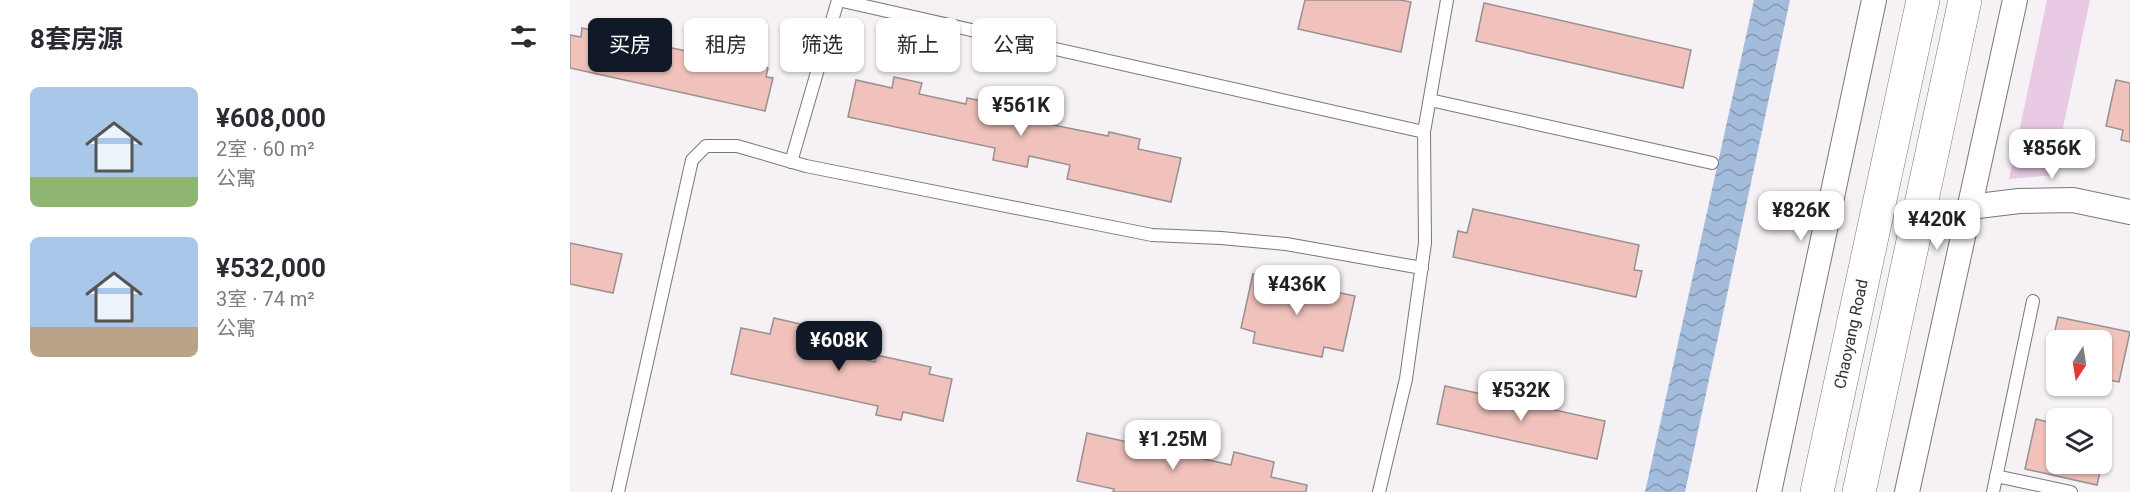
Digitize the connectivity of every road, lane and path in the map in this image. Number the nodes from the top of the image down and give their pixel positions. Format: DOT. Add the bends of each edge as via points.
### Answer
graph roads {
  1 [pos="838,0"];
  2 [pos="1447,0"];
  3 [pos="1874,0"];
  4 [pos="1923,0"];
  5 [pos="1965,0"];
  6 [pos="2015,0"];
  7 [pos="1430,100"];
  8 [pos="1424,132"];
  9 [pos="791,162"];
  10 [pos="1712,163"];
  11 [pos="1970,207"];
  12 [pos="2130,212"];
  13 [pos="1422,268"];
  14 [pos="2033,301"];
  15 [pos="1996,476"];
  16 [pos="618,492"];
  17 [pos="1379,492"];
  18 [pos="1769,492"];
  19 [pos="1817,492"];
  20 [pos="1859,492"];
  21 [pos="1907,492"];
  22 [pos="1993,492"];
  23 [pos="2071,492"];
  1 -- 8 [label="lane"];
  1 -- 9 [label="lane"];
  2 -- 7 [label="lane"];
  3 -- 18 [label="street"];
  4 -- 19 [label="main road, Chaoyang Road"];
  5 -- 20 [label="main road"];
  6 -- 11 [label="street"];
  7 -- 8 [label="lane"];
  7 -- 10 [label="lane"];
  8 -- 13 [label="lane"];
  9 -- 13 [label="lane" via="1152,235 1286,244"];
  9 -- 16 [label="lane" via="737,146 706,146 692,160"];
  11 -- 12 [label="street" via="2073,200"];
  11 -- 21 [label="street"];
  13 -- 17 [label="lane" via="1406,379"];
  14 -- 15 [label="lane"];
  15 -- 22 [label="lane"];
  15 -- 23 [label="lane"];
}
